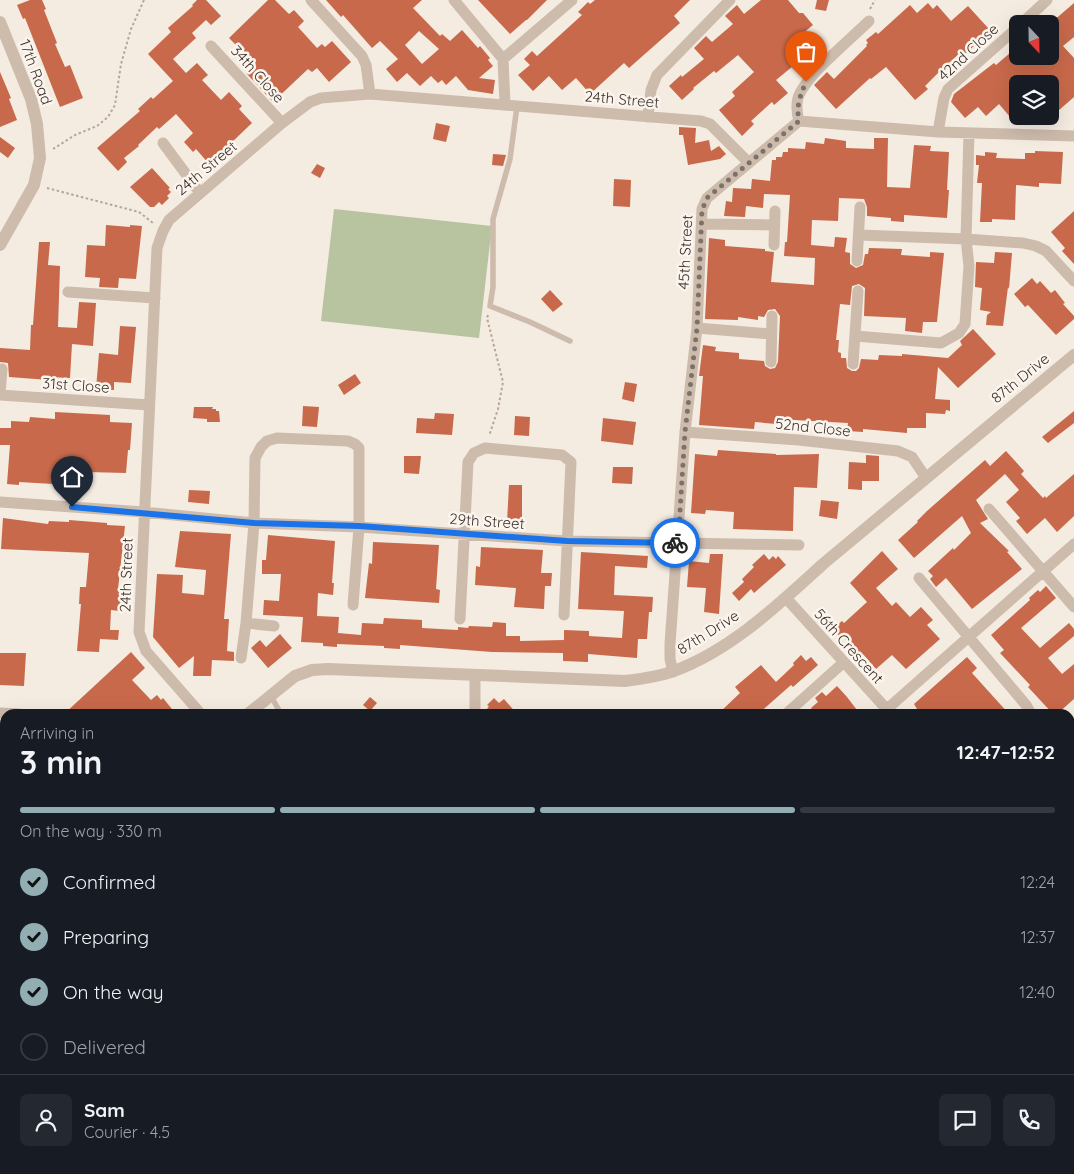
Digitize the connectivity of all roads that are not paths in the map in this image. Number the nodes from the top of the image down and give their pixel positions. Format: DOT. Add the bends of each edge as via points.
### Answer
graph roads {
  1 [pos="311,0"];
  2 [pos="454,0"];
  3 [pos="572,0"];
  4 [pos="730,0"];
  5 [pos="1047,0"];
  6 [pos="1031,15"];
  7 [pos="868,21"];
  8 [pos="0,22"];
  9 [pos="1009,34"];
  10 [pos="211,46"];
  11 [pos="503,59"];
  12 [pos="370,94"];
  13 [pos="506,104"];
  14 [pos="518,105"];
  15 [pos="648,117"];
  16 [pos="799,121"];
  17 [pos="282,123"];
  18 [pos="938,132"];
  19 [pos="969,133"];
  20 [pos="1074,136"];
  21 [pos="163,143"];
  22 [pos="749,163"];
  23 [pos="200,193"];
  24 [pos="860,207"];
  25 [pos="775,211"];
  26 [pos="702,224"];
  27 [pos="774,226"];
  28 [pos="859,235"];
  29 [pos="966,239"];
  30 [pos="0,245"];
  31 [pos="774,245"];
  32 [pos="857,262"];
  33 [pos="1074,281"];
  34 [pos="858,291"];
  35 [pos="68,292"];
  36 [pos="155,298"];
  37 [pos="772,316"];
  38 [pos="697,328"];
  39 [pos="771,334"];
  40 [pos="855,336"];
  41 [pos="570,341"];
  42 [pos="1074,355"];
  43 [pos="771,362"];
  44 [pos="853,364"];
  45 [pos="2,369"];
  46 [pos="0,394"];
  47 [pos="149,404"];
  48 [pos="685,432"];
  49 [pos="926,478"];
  50 [pos="0,502"];
  51 [pos="989,509"];
  52 [pos="144,512"];
  53 [pos="254,523"];
  54 [pos="359,526"];
  55 [pos="465,535"];
  56 [pos="567,541"];
  57 [pos="678,543"];
  58 [pos="1074,544"];
  59 [pos="799,545"];
  60 [pos="1044,571"];
  61 [pos="919,578"];
  62 [pos="786,598"];
  63 [pos="353,605"];
  64 [pos="1074,607"];
  65 [pos="564,615"];
  66 [pos="460,619"];
  67 [pos="246,623"];
  68 [pos="274,626"];
  69 [pos="969,637"];
  70 [pos="242,658"];
  71 [pos="844,662"];
  72 [pos="673,672"];
  73 [pos="474,676"];
  74 [pos="270,695"];
  75 [pos="197,709"];
  76 [pos="254,709"];
  77 [pos="277,709"];
  78 [pos="475,709"];
  79 [pos="792,709"];
  80 [pos="886,709"];
  81 [pos="892,709"];
  82 [pos="1028,709"];
  1 -- 12 [label="street" via="362,56"];
  2 -- 11 [label="street"];
  3 -- 11 [label="street"];
  4 -- 15 [label="street" via="657,75"];
  5 -- 6 [label="street, 42nd Close"];
  7 -- 16 [label="street" via="806,82 798,98"];
  8 -- 30 [label="street, 17th Road" via="31,100 40,158 34,185"];
  9 -- 18 [label="street, 42nd Close" via="948,89"];
  10 -- 17 [label="street, 34th Close"];
  11 -- 13 [label="street"];
  12 -- 13 [label="street, 24th Street"];
  12 -- 17 [label="street, 24th Street" via="321,98 310,102"];
  13 -- 14 [label="street, 24th Street"];
  14 -- 15 [label="street, 24th Street"];
  14 -- 41 [label="lane" via="510,159 493,219 490,306"];
  15 -- 22 [label="street, 24th Street" via="706,122"];
  16 -- 18 [label="street"];
  16 -- 22 [label="street, 45th Street"];
  17 -- 23 [label="street, 24th Street"];
  18 -- 19 [label="street"];
  19 -- 20 [label="street"];
  19 -- 29 [label="street"];
  21 -- 23 [label="street"];
  22 -- 26 [label="street, 45th Street" via="707,198 702,210"];
  23 -- 36 [label="street, 24th Street" via="169,220 163,231 157,248"];
  24 -- 28 [label="street"];
  25 -- 27 [label="street"];
  26 -- 27 [label="street"];
  26 -- 38 [label="street, 45th Street"];
  27 -- 31 [label="street"];
  28 -- 29 [label="street"];
  28 -- 32 [label="street"];
  29 -- 33 [label="street" via="1036,246 1046,251"];
  29 -- 40 [label="street" via="969,266 965,324 959,333 941,343"];
  34 -- 40 [label="street"];
  35 -- 36 [label="street"];
  36 -- 47 [label="street, 24th Street"];
  37 -- 39 [label="street"];
  38 -- 39 [label="street"];
  38 -- 48 [label="street, 45th Street"];
  39 -- 43 [label="street"];
  40 -- 44 [label="street"];
  42 -- 49 [label="street, 87th Drive"];
  45 -- 46 [label="street, 31st Close"];
  46 -- 47 [label="street, 31st Close"];
  47 -- 52 [label="street, 24th Street"];
  48 -- 49 [label="street, 52nd Close" via="898,451 912,457"];
  48 -- 57 [label="street, 45th Street"];
  49 -- 62 [label="street, 87th Drive"];
  50 -- 52 [label="street, 29th Street"];
  51 -- 60 [label="street"];
  52 -- 53 [label="street, 29th Street"];
  52 -- 75 [label="street, 24th Street" via="141,641"];
  53 -- 54 [label="street, 29th Street"];
  53 -- 54 [label="street" via="255,458 261,447 278,438 348,441 359,448"];
  53 -- 67 [label="street"];
  54 -- 55 [label="street, 29th Street"];
  54 -- 63 [label="street"];
  55 -- 56 [label="street, 29th Street"];
  55 -- 56 [label="street" via="468,462 474,453 485,448 562,455 571,462"];
  55 -- 66 [label="street"];
  56 -- 57 [label="street, 29th Street"];
  56 -- 65 [label="street"];
  57 -- 59 [label="street, 29th Street"];
  57 -- 72 [label="street, 45th Street" via="670,644"];
  58 -- 60 [label="street"];
  60 -- 64 [label="street"];
  60 -- 69 [label="street"];
  61 -- 69 [label="street"];
  62 -- 71 [label="street, 56th Crescent"];
  62 -- 72 [label="street, 87th Drive" via="732,640"];
  67 -- 68 [label="street"];
  67 -- 70 [label="street"];
  69 -- 81 [label="street"];
  69 -- 82 [label="street"];
  71 -- 79 [label="street"];
  71 -- 80 [label="street, 56th Crescent"];
  72 -- 73 [label="street, 87th Drive" via="625,681"];
  73 -- 74 [label="street, 87th Drive" via="312,670 296,676"];
  73 -- 78 [label="street"];
  74 -- 76 [label="street, 87th Drive"];
  74 -- 77 [label="lane"];
}
